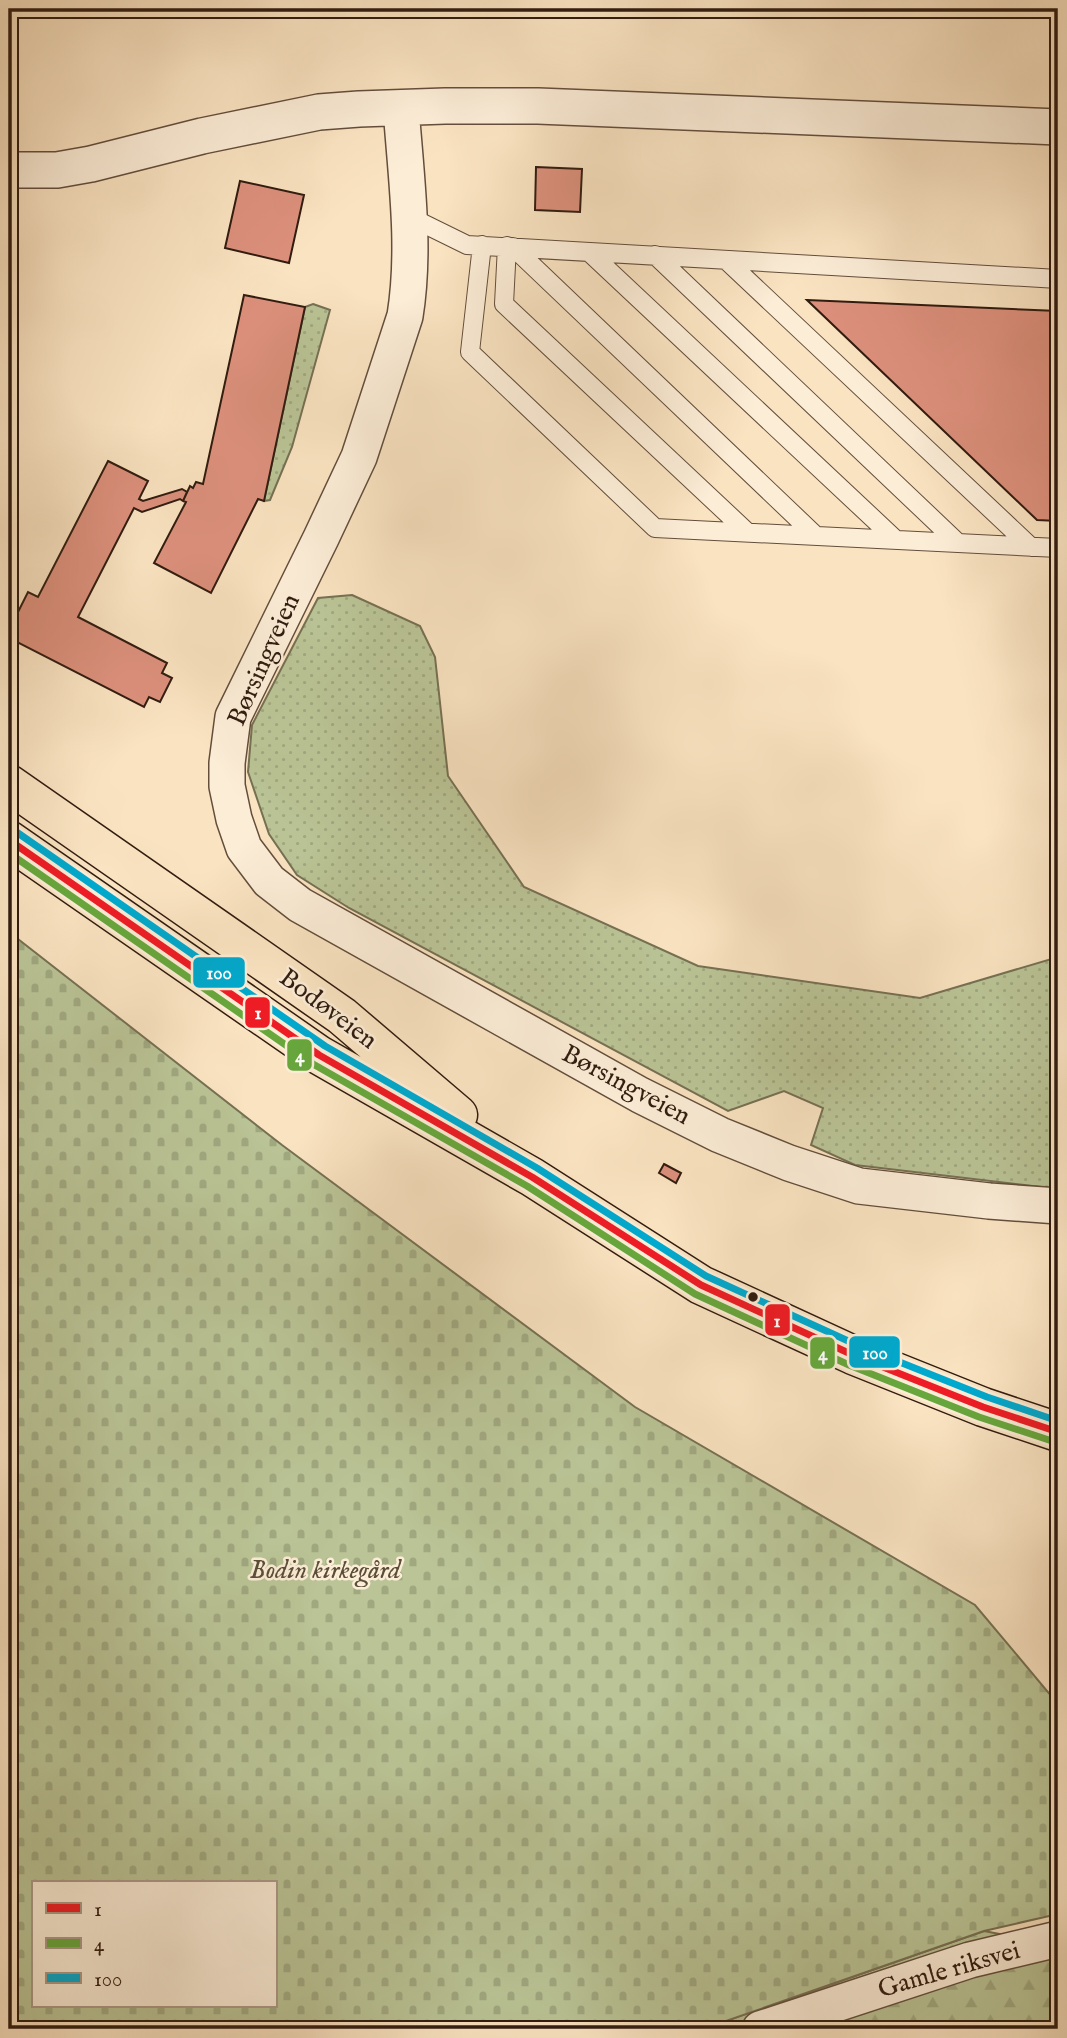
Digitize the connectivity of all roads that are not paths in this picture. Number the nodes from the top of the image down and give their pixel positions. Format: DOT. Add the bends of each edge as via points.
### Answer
graph roads {
  1 [pos="401,108"];
  2 [pos="1058,127"];
  3 [pos="9,170"];
  4 [pos="408,216"];
  5 [pos="482,245"];
  6 [pos="510,247"];
  7 [pos="589,252"];
  8 [pos="655,255"];
  9 [pos="726,260"];
  10 [pos="1058,279"];
  11 [pos="747,533"];
  12 [pos="816,536"];
  13 [pos="895,540"];
  14 [pos="958,543"];
  15 [pos="1031,547"];
  16 [pos="1058,548"];
  17 [pos="9,784"];
  18 [pos="9,839"];
  19 [pos="532,1177"];
  20 [pos="1058,1206"];
  21 [pos="1058,1432"];
  22 [pos="1058,1938"];
  23 [pos="761,2029"];
  1 -- 2 [label="street" via="538,106"];
  1 -- 3 [label="street" via="319,112 91,164 57,170"];
  1 -- 4 [label="street, Børsingveien"];
  4 -- 5 [label="lane" via="467,244"];
  4 -- 20 [label="street, Børsingveien" via="410,270 405,316 359,457 233,717 227,786 244,848 269,881 300,905 720,1135 859,1185"];
  5 -- 6 [label="lane"];
  5 -- 11 [label="lane" via="470,352 655,528"];
  6 -- 7 [label="lane"];
  6 -- 11 [label="lane" via="503,304"];
  6 -- 12 [label="lane"];
  7 -- 8 [label="lane"];
  7 -- 13 [label="lane"];
  8 -- 9 [label="lane"];
  8 -- 14 [label="lane"];
  9 -- 10 [label="lane"];
  9 -- 15 [label="lane"];
  11 -- 12 [label="lane"];
  12 -- 13 [label="lane"];
  13 -- 14 [label="lane"];
  14 -- 15 [label="lane"];
  15 -- 16 [label="lane"];
  17 -- 19 [label="main road, Bodøveien" via="342,1016"];
  18 -- 19 [label="main road, Bodøveien" via="320,1055"];
  19 -- 21 [label="main road, Bodøveien" via="701,1285 853,1355"];
  22 -- 23 [label="street, Gamle riksvei" via="970,1960"];
}
